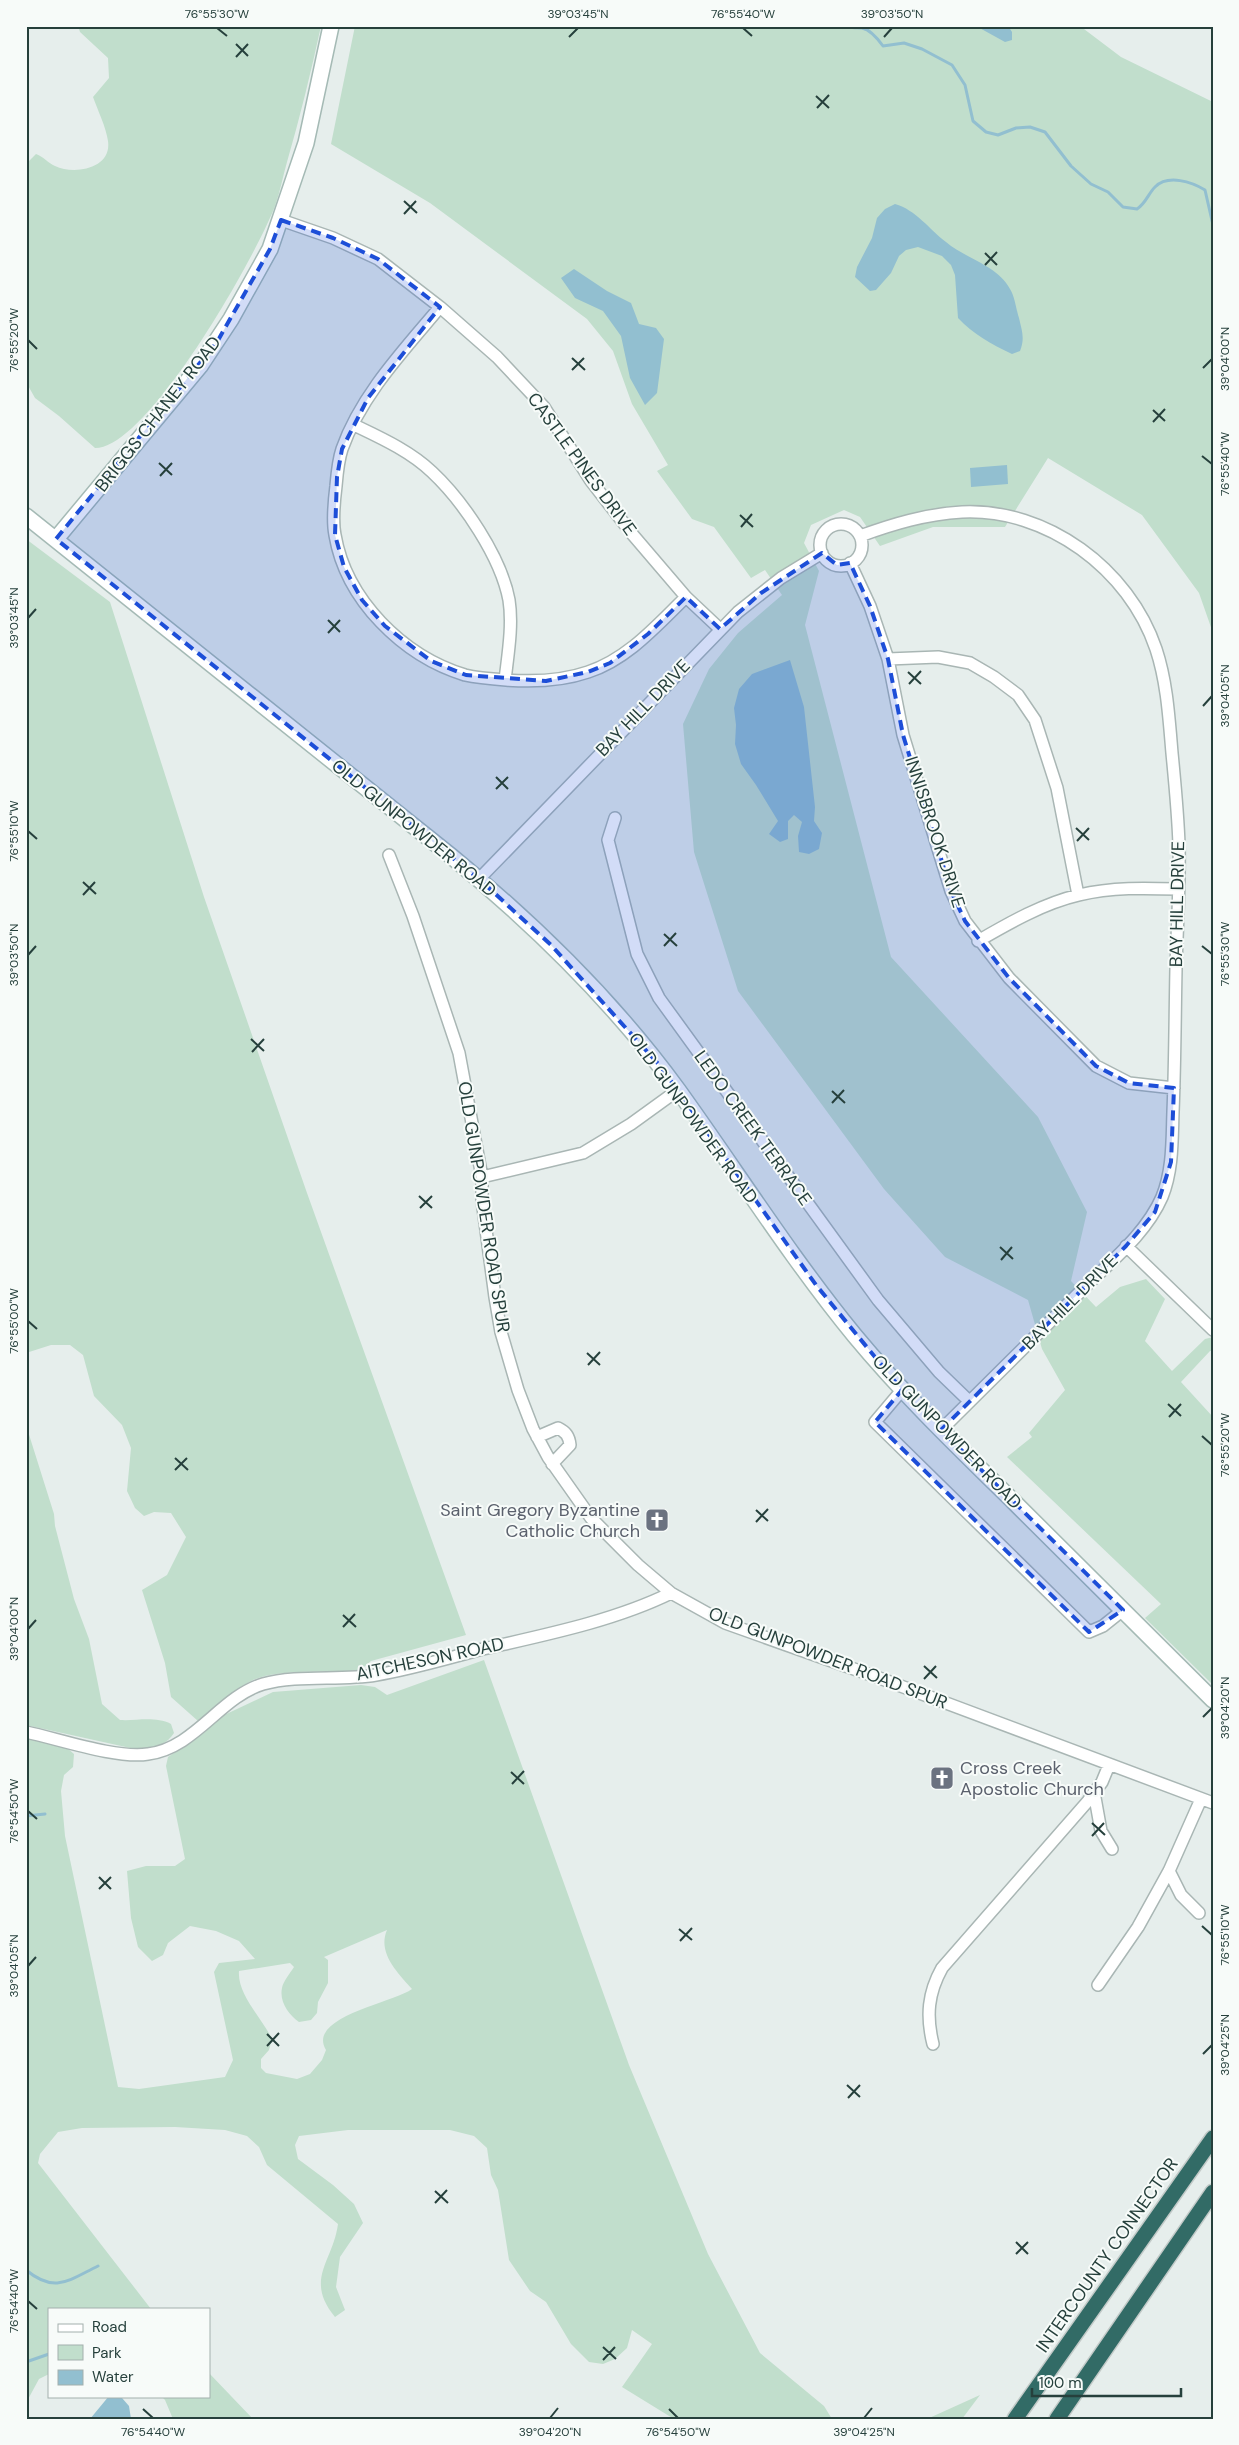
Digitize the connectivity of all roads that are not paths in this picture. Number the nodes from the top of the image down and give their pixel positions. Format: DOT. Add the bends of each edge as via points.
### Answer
graph roads {
  1 [pos="330,26"];
  2 [pos="281,220"];
  3 [pos="440,307"];
  4 [pos="354,425"];
  5 [pos="26,516"];
  6 [pos="860,536"];
  7 [pos="56,539"];
  8 [pos="822,554"];
  9 [pos="850,563"];
  10 [pos="686,597"];
  11 [pos="720,630"];
  12 [pos="888,659"];
  13 [pos="505,680"];
  14 [pos="615,818"];
  15 [pos="388,855"];
  16 [pos="479,879"];
  17 [pos="1178,889"];
  18 [pos="1078,895"];
  19 [pos="978,941"];
  20 [pos="1174,1088"];
  21 [pos="678,1090"];
  22 [pos="482,1177"];
  23 [pos="1126,1246"];
  24 [pos="1213,1330"];
  25 [pos="902,1390"];
  26 [pos="969,1402"];
  27 [pos="941,1430"];
  28 [pos="538,1437"];
  29 [pos="552,1464"];
  30 [pos="671,1593"];
  31 [pos="1123,1610"];
  32 [pos="1213,1700"];
  33 [pos="26,1732"];
  34 [pos="1109,1764"];
  35 [pos="1094,1792"];
  36 [pos="1201,1799"];
  37 [pos="1213,1803"];
  38 [pos="1112,1848"];
  39 [pos="1169,1871"];
  40 [pos="1199,1913"];
  41 [pos="1098,1985"];
  42 [pos="934,2044"];
  43 [pos="1213,2138"];
  44 [pos="1213,2192"];
  45 [pos="1015,2419"];
  46 [pos="1056,2419"];
  1 -- 2 [label="main road, BRIGGS CHANEY ROAD" via="306,143"];
  2 -- 3 [label="street, CASTLE PINES DRIVE" via="334,238 378,259"];
  2 -- 7 [label="main road, BRIGGS CHANEY ROAD" via="270,249 206,358"];
  3 -- 4 [label="street" via="375,387"];
  3 -- 10 [label="street, CASTLE PINES DRIVE" via="497,357 544,407 606,502"];
  4 -- 13 [label="street" via="397,447 432,471 491,550 509,602"];
  4 -- 13 [label="street" via="342,450 333,516 334,535 353,585 386,626 431,661 466,675"];
  5 -- 7 [label="main road, OLD GUNPOWDER ROAD"];
  6 -- 8 [label="street" via="851,526 832,526 823,535"];
  6 -- 9 [label="street" via="859,554"];
  6 -- 17 [label="street, BAY HILL DRIVE" via="924,516 963,512 994,514 1028,522 1056,534 1105,569 1140,615 1156,649 1162,672 1177,814"];
  7 -- 16 [label="main road, OLD GUNPOWDER ROAD"];
  8 -- 9 [label="street" via="831,563"];
  8 -- 11 [label="street, BAY HILL DRIVE" via="762,593"];
  9 -- 12 [label="street, INNISBROOK DRIVE" via="870,606"];
  10 -- 11 [label="street, CASTLE PINES DRIVE"];
  10 -- 13 [label="street" via="648,634 610,663 588,672 546,680"];
  11 -- 16 [label="street, BAY HILL DRIVE"];
  12 -- 18 [label="street" via="938,656 970,663 1018,695 1035,720 1057,788"];
  12 -- 19 [label="street, INNISBROOK DRIVE" via="903,735 951,891"];
  14 -- 26 [label="street, LEDO CREEK TERRACE" via="608,840 638,954 659,998 878,1300"];
  15 -- 22 [label="street, OLD GUNPOWDER ROAD SPUR" via="413,916 459,1053"];
  16 -- 21 [label="main road, OLD GUNPOWDER ROAD" via="584,979"];
  17 -- 18 [label="street" via="1125,888"];
  17 -- 20 [label="street, BAY HILL DRIVE"];
  18 -- 19 [label="street" via="1031,913"];
  19 -- 20 [label="street, INNISBROOK DRIVE" via="1009,978 1096,1066 1129,1083"];
  20 -- 23 [label="street, BAY HILL DRIVE" via="1168,1180 1154,1212"];
  21 -- 22 [label="street" via="583,1153"];
  21 -- 25 [label="main road, OLD GUNPOWDER ROAD" via="816,1285"];
  22 -- 28 [label="street, OLD GUNPOWDER ROAD SPUR" via="482,1200 501,1332 518,1390"];
  23 -- 24 [label="street"];
  23 -- 26 [label="street, BAY HILL DRIVE"];
  25 -- 27 [label="main road, OLD GUNPOWDER ROAD"];
  25 -- 31 [label="street" via="875,1422 1089,1632 1103,1626"];
  26 -- 27 [label="street, BAY HILL DRIVE"];
  27 -- 31 [label="main road, OLD GUNPOWDER ROAD"];
  28 -- 29 [label="street, OLD GUNPOWDER ROAD SPUR"];
  28 -- 29 [label="street" via="558,1428 569,1437 570,1446"];
  29 -- 30 [label="street, OLD GUNPOWDER ROAD SPUR" via="607,1537"];
  30 -- 33 [label="street, AITCHESON ROAD" via="648,1604 590,1621 376,1675 263,1684 235,1698 194,1733 167,1749 149,1754 110,1752"];
  30 -- 34 [label="street, OLD GUNPOWDER ROAD SPUR" via="724,1623"];
  31 -- 32 [label="main road, OLD GUNPOWDER ROAD"];
  34 -- 35 [label="street"];
  34 -- 36 [label="street, OLD GUNPOWDER ROAD SPUR"];
  35 -- 38 [label="street" via="1102,1831"];
  35 -- 42 [label="street" via="942,1968 930,1998 929,2026"];
  36 -- 37 [label="street, OLD GUNPOWDER ROAD SPUR"];
  36 -- 39 [label="street"];
  39 -- 40 [label="street" via="1182,1896"];
  39 -- 41 [label="street" via="1138,1927"];
  43 -- 45 [label="highway, INTERCOUNTY CONNECTOR"];
  44 -- 46 [label="highway"];
}
